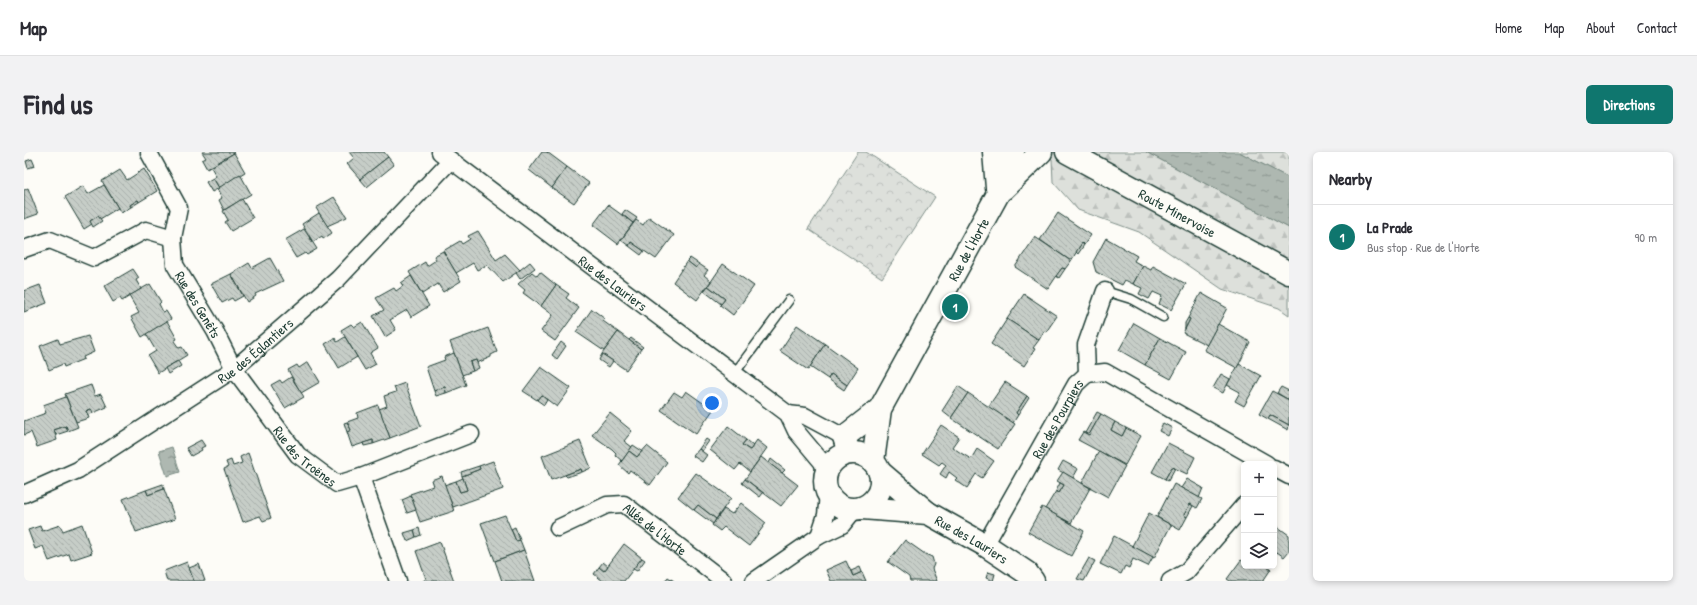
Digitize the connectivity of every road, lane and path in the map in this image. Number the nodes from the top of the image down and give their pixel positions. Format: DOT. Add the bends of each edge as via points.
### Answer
graph roads {
  1 [pos="994,152"];
  2 [pos="1013,152"];
  3 [pos="1041,152"];
  4 [pos="1067,152"];
  5 [pos="149,153"];
  6 [pos="445,156"];
  7 [pos="998,194"];
  8 [pos="173,238"];
  9 [pos="24,249"];
  10 [pos="1289,273"];
  11 [pos="1105,291"];
  12 [pos="789,300"];
  13 [pos="1163,317"];
  14 [pos="234,369"];
  15 [pos="734,374"];
  16 [pos="1087,374"];
  17 [pos="880,409"];
  18 [pos="788,414"];
  19 [pos="471,434"];
  20 [pos="846,445"];
  21 [pos="1262,461"];
  22 [pos="876,466"];
  23 [pos="1277,470"];
  24 [pos="1289,476"];
  25 [pos="361,477"];
  26 [pos="827,483"];
  27 [pos="24,494"];
  28 [pos="859,508"];
  29 [pos="1241,509"];
  30 [pos="928,513"];
  31 [pos="558,528"];
  32 [pos="819,536"];
  33 [pos="985,545"];
  34 [pos="1191,577"];
  35 [pos="398,581"];
  36 [pos="724,581"];
  37 [pos="754,581"];
  38 [pos="1033,581"];
  39 [pos="1170,581"];
  1 -- 7 [label="street"];
  2 -- 7 [label="street, Rue de l'Horte"];
  3 -- 7 [label="street, Rue de l'Horte"];
  4 -- 10 [label="street, Route Minervoise"];
  5 -- 8 [label="street, Rue des Genêts" via="179,208"];
  6 -- 14 [label="street, Rue des Églantiers" via="338,279"];
  6 -- 15 [label="street, Rue des Lauriers"];
  7 -- 17 [label="street, Rue de l'Horte"];
  8 -- 9 [label="street" via="146,230 94,258 50,240"];
  8 -- 14 [label="street, Rue des Genêts" via="175,265 215,330"];
  11 -- 13 [label="lane" via="1131,298"];
  11 -- 16 [label="street" via="1086,346"];
  12 -- 15 [label="lane"];
  14 -- 25 [label="street, Rue des Troënes" via="298,455 337,484"];
  14 -- 27 [label="street, Rue des Églantiers" via="78,470"];
  15 -- 18 [label="street, Rue des Lauriers"];
  16 -- 21 [label="street, Rue des Pourpiers" via="1105,372"];
  16 -- 33 [label="street, Rue des Pourpiers" via="1076,384"];
  17 -- 20 [label="street, Rue de l'Horte"];
  17 -- 22 [label="street, Rue de l'Horte"];
  18 -- 20 [label="street, Rue des Lauriers" via="805,416"];
  18 -- 26 [label="street, Rue des Lauriers" via="796,431 822,462"];
  19 -- 25 [label="street, Rue des Troënes"];
  20 -- 22 [label="street" via="866,456"];
  20 -- 26 [label="street" via="835,459"];
  22 -- 28 [label="street" via="881,481 880,490 870,503"];
  22 -- 30 [label="street, Rue des Lauriers"];
  23 -- 24 [label="street"];
  25 -- 35 [label="street"];
  26 -- 28 [label="street" via="833,500 839,505"];
  26 -- 32 [label="street" via="826,515"];
  28 -- 30 [label="street, Rue des Lauriers"];
  28 -- 32 [label="street" via="842,525"];
  29 -- 34 [label="street"];
  30 -- 33 [label="street, Rue des Lauriers"];
  31 -- 36 [label="street, Allée de l'Horte" via="608,505 624,504"];
  32 -- 37 [label="street"];
  33 -- 38 [label="street, Rue des Lauriers" via="1027,573"];
  34 -- 39 [label="street"];
}
